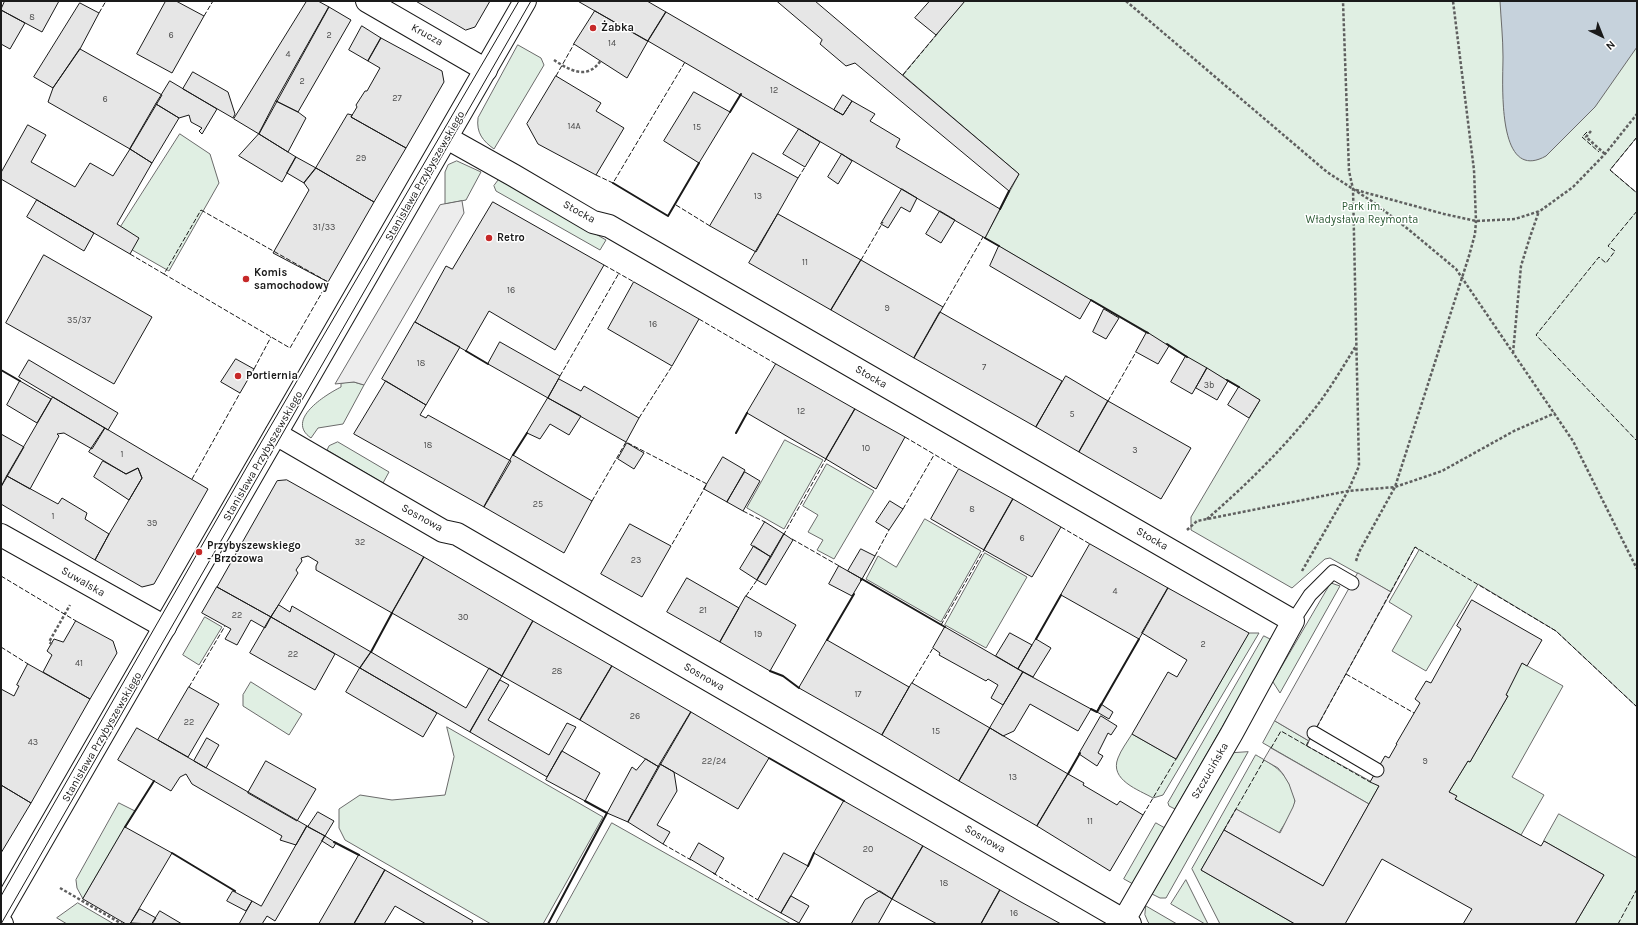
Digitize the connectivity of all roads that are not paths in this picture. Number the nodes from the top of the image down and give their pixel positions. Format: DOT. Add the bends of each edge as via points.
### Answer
graph roads {
  1 [pos="368,1"];
  2 [pos="525,1"];
  3 [pos="486,70"];
  4 [pos="447,138"];
  5 [pos="276,434"];
  6 [pos="1,535"];
  7 [pos="1350,581"];
  8 [pos="1293,621"];
  9 [pos="165,627"];
  10 [pos="1314,733"];
  11 [pos="1377,770"];
  12 [pos="1,911"];
  13 [pos="1127,922"];
  1 -- 3 [label="street, Krucza"];
  2 -- 3 [label="street, Stanisława Przybyszewskiego"];
  3 -- 4 [label="street, Stanisława Przybyszewskiego"];
  4 -- 5 [label="street, Stanisława Przybyszewskiego"];
  4 -- 8 [label="street, Stocka" via="593,222 609,226"];
  5 -- 9 [label="street, Stanisława Przybyszewskiego"];
  5 -- 13 [label="street, Sosnowa" via="443,531 457,534"];
  6 -- 9 [label="street, Suwalska"];
  7 -- 8 [label="lane" via="1333,572 1310,595"];
  8 -- 13 [label="street, Szczucińska"];
  9 -- 12 [label="street, Stanisława Przybyszewskiego"];
  10 -- 11 [label="lane"];
}
